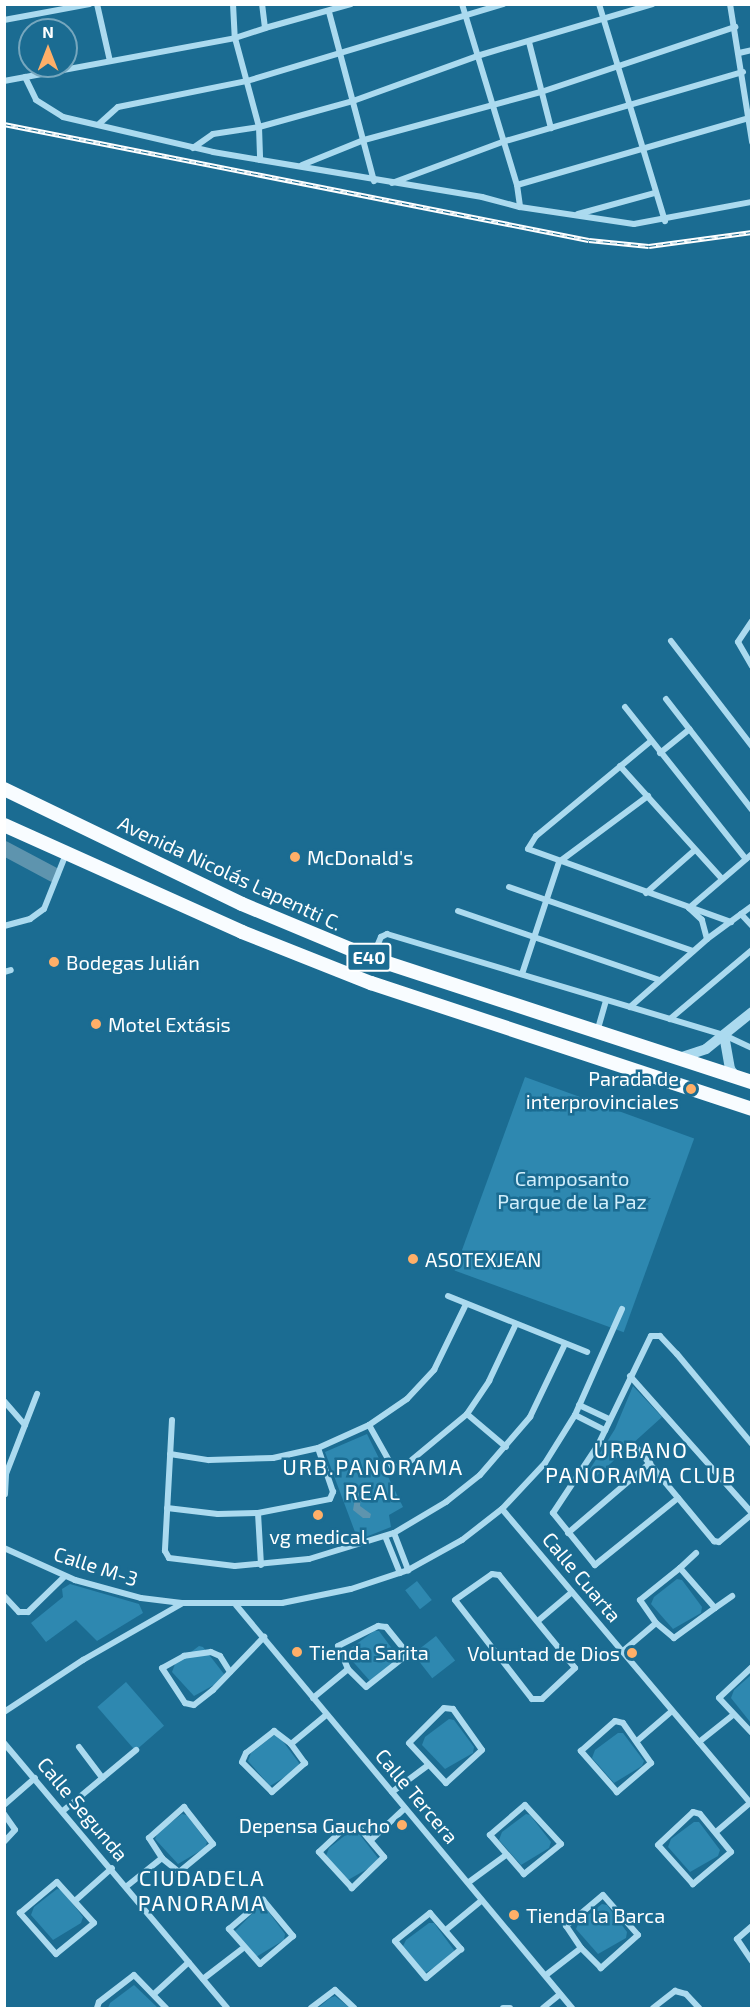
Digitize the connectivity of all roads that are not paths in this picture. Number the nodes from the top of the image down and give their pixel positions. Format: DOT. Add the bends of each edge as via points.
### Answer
graph roads {
  1 [pos="90,4"];
  2 [pos="97,4"];
  3 [pos="233,4"];
  4 [pos="262,4"];
  5 [pos="351,4"];
  6 [pos="462,4"];
  7 [pos="504,4"];
  8 [pos="599,4"];
  9 [pos="652,4"];
  10 [pos="730,4"];
  11 [pos="329,12"];
  12 [pos="466,16"];
  13 [pos="603,19"];
  14 [pos="4,21"];
  15 [pos="735,27"];
  16 [pos="265,28"];
  17 [pos="235,38"];
  18 [pos="529,42"];
  19 [pos="752,50"];
  20 [pos="739,53"];
  21 [pos="341,54"];
  22 [pos="477,56"];
  23 [pos="110,61"];
  24 [pos="78,67"];
  25 [pos="618,68"];
  26 [pos="743,72"];
  27 [pos="20,78"];
  28 [pos="26,78"];
  29 [pos="4,81"];
  30 [pos="247,81"];
  31 [pos="541,92"];
  32 [pos="353,101"];
  33 [pos="492,106"];
  34 [pos="628,106"];
  35 [pos="749,118"];
  36 [pos="99,124"];
  37 [pos="259,127"];
  38 [pos="551,128"];
  39 [pos="364,140"];
  40 [pos="502,142"];
  41 [pos="752,142"];
  42 [pos="193,148"];
  43 [pos="641,150"];
  44 [pos="260,160"];
  45 [pos="300,166"];
  46 [pos="374,181"];
  47 [pos="392,183"];
  48 [pos="517,185"];
  49 [pos="655,193"];
  50 [pos="752,202"];
  51 [pos="520,207"];
  52 [pos="577,214"];
  53 [pos="665,221"];
  54 [pos="752,621"];
  55 [pos="671,641"];
  56 [pos="752,666"];
  57 [pos="666,699"];
  58 [pos="625,707"];
  59 [pos="690,729"];
  60 [pos="651,741"];
  61 [pos="752,746"];
  62 [pos="660,753"];
  63 [pos="620,766"];
  64 [pos="4,789"];
  65 [pos="648,796"];
  66 [pos="752,810"];
  67 [pos="4,825"];
  68 [pos="695,850"];
  69 [pos="66,855"];
  70 [pos="749,857"];
  71 [pos="559,862"];
  72 [pos="722,879"];
  73 [pos="509,887"];
  74 [pos="646,893"];
  75 [pos="546,901"];
  76 [pos="752,906"];
  77 [pos="689,908"];
  78 [pos="458,911"];
  79 [pos="741,914"];
  80 [pos="731,922"];
  81 [pos="4,926"];
  82 [pos="752,926"];
  83 [pos="534,935"];
  84 [pos="706,939"];
  85 [pos="752,950"];
  86 [pos="693,951"];
  87 [pos="372,958"];
  88 [pos="522,974"];
  89 [pos="659,980"];
  90 [pos="606,1001"];
  91 [pos="630,1007"];
  92 [pos="752,1012"];
  93 [pos="670,1019"];
  94 [pos="597,1034"];
  95 [pos="724,1035"];
  96 [pos="752,1048"];
  97 [pos="676,1058"];
  98 [pos="737,1077"];
  99 [pos="752,1082"];
  100 [pos="752,1109"];
  101 [pos="448,1296"];
  102 [pos="466,1304"];
  103 [pos="622,1309"];
  104 [pos="516,1324"];
  105 [pos="565,1344"];
  106 [pos="587,1352"];
  107 [pos="630,1376"];
  108 [pos="37,1394"];
  109 [pos="4,1401"];
  110 [pos="579,1405"];
  111 [pos="467,1414"];
  112 [pos="575,1415"];
  113 [pos="609,1419"];
  114 [pos="172,1420"];
  115 [pos="25,1425"];
  116 [pos="369,1425"];
  117 [pos="605,1430"];
  118 [pos="752,1444"];
  119 [pos="635,1446"];
  120 [pos="318,1448"];
  121 [pos="506,1448"];
  122 [pos="170,1454"];
  123 [pos="650,1464"];
  124 [pos="5,1474"];
  125 [pos="5,1494"];
  126 [pos="678,1498"];
  127 [pos="168,1508"];
  128 [pos="502,1509"];
  129 [pos="258,1513"];
  130 [pos="752,1514"];
  131 [pos="394,1533"];
  132 [pos="568,1533"];
  133 [pos="385,1536"];
  134 [pos="4,1548"];
  135 [pos="696,1553"];
  136 [pos="261,1566"];
  137 [pos="680,1568"];
  138 [pos="408,1570"];
  139 [pos="400,1573"];
  140 [pos="64,1577"];
  141 [pos="572,1592"];
  142 [pos="4,1596"];
  143 [pos="732,1596"];
  144 [pos="182,1603"];
  145 [pos="236,1605"];
  146 [pos="715,1608"];
  147 [pos="539,1620"];
  148 [pos="656,1623"];
  149 [pos="264,1637"];
  150 [pos="623,1651"];
  151 [pos="752,1667"];
  152 [pos="348,1669"];
  153 [pos="230,1672"];
  154 [pos="313,1698"];
  155 [pos="672,1711"];
  156 [pos="4,1712"];
  157 [pos="326,1715"];
  158 [pos="733,1715"];
  159 [pos="752,1733"];
  160 [pos="638,1741"];
  161 [pos="699,1742"];
  162 [pos="4,1743"];
  163 [pos="291,1744"];
  164 [pos="79,1747"];
  165 [pos="136,1750"];
  166 [pos="427,1766"];
  167 [pos="35,1778"];
  168 [pos="102,1778"];
  169 [pos="392,1792"];
  170 [pos="751,1804"];
  171 [pos="4,1805"];
  172 [pos="405,1808"];
  173 [pos="64,1810"];
  174 [pos="4,1814"];
  175 [pos="716,1832"];
  176 [pos="372,1839"];
  177 [pos="4,1842"];
  178 [pos="506,1856"];
  179 [pos="162,1858"];
  180 [pos="112,1868"];
  181 [pos="469,1882"];
  182 [pos="127,1886"];
  183 [pos="76,1900"];
  184 [pos="482,1900"];
  185 [pos="752,1926"];
  186 [pos="447,1929"];
  187 [pos="580,1948"];
  188 [pos="242,1949"];
  189 [pos="752,1961"];
  190 [pos="189,1962"];
  191 [pos="546,1975"];
  192 [pos="203,1979"];
  193 [pos="154,1994"];
  194 [pos="560,1994"];
  195 [pos="98,2008"];
  196 [pos="166,2008"];
  197 [pos="227,2008"];
  198 [pos="311,2008"];
  199 [pos="354,2008"];
  200 [pos="503,2008"];
  201 [pos="510,2008"];
  202 [pos="543,2008"];
  203 [pos="572,2008"];
  204 [pos="653,2008"];
  205 [pos="699,2008"];
  1 -- 14 [label="street"];
  2 -- 23 [label="street"];
  3 -- 17 [label="street"];
  4 -- 16 [label="street"];
  5 -- 11 [label="street"];
  6 -- 12 [label="street"];
  7 -- 12 [label="street"];
  8 -- 13 [label="street"];
  9 -- 13 [label="street"];
  10 -- 15 [label="street"];
  11 -- 16 [label="street"];
  11 -- 21 [label="street"];
  12 -- 21 [label="street"];
  12 -- 22 [label="street"];
  13 -- 18 [label="street"];
  13 -- 25 [label="street"];
  15 -- 20 [label="street"];
  15 -- 25 [label="street"];
  16 -- 17 [label="street"];
  17 -- 23 [label="street"];
  17 -- 30 [label="street"];
  18 -- 22 [label="street"];
  18 -- 31 [label="street"];
  19 -- 20 [label="street"];
  20 -- 26 [label="street"];
  21 -- 30 [label="street"];
  21 -- 32 [label="street"];
  22 -- 32 [label="street"];
  22 -- 33 [label="street"];
  23 -- 24 [label="street"];
  25 -- 31 [label="street"];
  25 -- 34 [label="street"];
  26 -- 34 [label="street"];
  26 -- 35 [label="street"];
  27 -- 29 [label="street"];
  28 -- 36 [label="street" via="44,108 63,117"];
  30 -- 36 [label="street" via="118,107 110,110"];
  30 -- 37 [label="street"];
  31 -- 33 [label="street"];
  31 -- 38 [label="street"];
  32 -- 37 [label="street"];
  32 -- 39 [label="street"];
  33 -- 39 [label="street"];
  33 -- 40 [label="street"];
  34 -- 38 [label="street"];
  34 -- 43 [label="street"];
  35 -- 41 [label="street"];
  35 -- 43 [label="street"];
  36 -- 42 [label="street"];
  37 -- 42 [label="street" via="213,134"];
  37 -- 44 [label="street"];
  38 -- 40 [label="street"];
  39 -- 45 [label="street"];
  39 -- 46 [label="street"];
  40 -- 47 [label="street"];
  40 -- 48 [label="street"];
  42 -- 44 [label="street"];
  43 -- 48 [label="street"];
  43 -- 49 [label="street"];
  44 -- 45 [label="street"];
  45 -- 46 [label="street"];
  46 -- 47 [label="street"];
  47 -- 51 [label="street"];
  48 -- 51 [label="street"];
  49 -- 52 [label="street"];
  49 -- 53 [label="street"];
  50 -- 53 [label="street"];
  51 -- 52 [label="street"];
  52 -- 53 [label="street" via="617,223"];
  54 -- 56 [label="street" via="738,642"];
  55 -- 61 [label="street"];
  57 -- 59 [label="street"];
  58 -- 60 [label="street"];
  59 -- 62 [label="street"];
  59 -- 66 [label="street"];
  60 -- 62 [label="street"];
  60 -- 63 [label="street"];
  62 -- 70 [label="street"];
  63 -- 65 [label="street"];
  63 -- 71 [label="street" via="528,845 529,852"];
  64 -- 87 [label="highway, Avenida Nicolás Lapentti C. / E40" via="242,904"];
  65 -- 68 [label="street"];
  65 -- 71 [label="street"];
  67 -- 69 [label="highway, E40"];
  68 -- 72 [label="street"];
  68 -- 74 [label="street"];
  69 -- 81 [label="street" via="44,909 38,915"];
  69 -- 100 [label="highway, E40" via="242,932 371,982"];
  70 -- 72 [label="street"];
  71 -- 74 [label="street"];
  71 -- 75 [label="street"];
  72 -- 77 [label="street"];
  73 -- 75 [label="street"];
  74 -- 77 [label="street"];
  75 -- 83 [label="street"];
  75 -- 86 [label="street"];
  76 -- 79 [label="street"];
  77 -- 80 [label="street"];
  77 -- 84 [label="street" via="702,920"];
  78 -- 83 [label="street"];
  79 -- 80 [label="street"];
  79 -- 82 [label="street"];
  80 -- 84 [label="street"];
  83 -- 88 [label="street"];
  83 -- 89 [label="street"];
  84 -- 86 [label="street"];
  85 -- 93 [label="street"];
  86 -- 89 [label="street"];
  87 -- 88 [label="street" via="381,937 387,934"];
  87 -- 94 [label="highway, Avenida Nicolás Lapentti C. / E40"];
  88 -- 90 [label="street"];
  89 -- 91 [label="street"];
  90 -- 91 [label="street"];
  90 -- 94 [label="street"];
  91 -- 93 [label="street"];
  92 -- 95 [label="street"];
  93 -- 95 [label="street"];
  94 -- 97 [label="highway, Avenida Nicolás Lapentti C. / E40"];
  95 -- 96 [label="street"];
  95 -- 97 [label="street" via="706,1049"];
  95 -- 98 [label="street" via="730,1069"];
  97 -- 98 [label="highway, Avenida Nicolás Lapentti C. / E40"];
  98 -- 99 [label="highway, Avenida Nicolás Lapentti C. / E40"];
  101 -- 102 [label="street"];
  102 -- 104 [label="street"];
  102 -- 116 [label="street" via="434,1370 407,1399"];
  103 -- 110 [label="street, Calle M-3"];
  104 -- 105 [label="street"];
  104 -- 111 [label="street" via="489,1381"];
  105 -- 106 [label="street"];
  105 -- 121 [label="street" via="545,1390"];
  107 -- 113 [label="street"];
  107 -- 118 [label="street" via="651,1336 660,1336"];
  107 -- 130 [label="street"];
  108 -- 115 [label="street"];
  109 -- 115 [label="street"];
  110 -- 112 [label="street, Calle M-3"];
  110 -- 113 [label="street"];
  111 -- 116 [label="street" via="402,1468 392,1466"];
  111 -- 121 [label="street"];
  112 -- 117 [label="street"];
  112 -- 128 [label="street, Calle M-3" via="545,1464"];
  113 -- 117 [label="street"];
  114 -- 122 [label="street"];
  115 -- 124 [label="street"];
  116 -- 120 [label="street"];
  117 -- 132 [label="street" via="553,1509"];
  119 -- 123 [label="street"];
  120 -- 122 [label="street" via="242,1461"];
  120 -- 129 [label="street" via="333,1492 330,1499"];
  121 -- 131 [label="street" via="446,1502"];
  122 -- 127 [label="street"];
  123 -- 126 [label="street"];
  123 -- 132 [label="street"];
  124 -- 125 [label="street"];
  126 -- 130 [label="street" via="716,1542"];
  126 -- 132 [label="street" via="597,1564"];
  127 -- 129 [label="street"];
  127 -- 136 [label="street" via="165,1551 173,1562"];
  128 -- 138 [label="street, Calle M-3" via="462,1540"];
  128 -- 141 [label="street, Calle Cuarta"];
  129 -- 136 [label="street"];
  131 -- 133 [label="street"];
  131 -- 138 [label="street"];
  133 -- 136 [label="street" via="309,1559"];
  133 -- 139 [label="street"];
  134 -- 140 [label="street, Calle M-3"];
  135 -- 137 [label="street"];
  137 -- 146 [label="street"];
  137 -- 148 [label="street" via="640,1597 640,1603"];
  138 -- 139 [label="street, Calle M-3"];
  139 -- 145 [label="street, Calle M-3" via="351,1589 282,1603"];
  140 -- 142 [label="street" via="28,1612 19,1612"];
  140 -- 144 [label="street, Calle M-3" via="141,1598"];
  141 -- 147 [label="street"];
  141 -- 150 [label="street, Calle Cuarta"];
  143 -- 146 [label="street"];
  144 -- 145 [label="street, Calle M-3"];
  144 -- 156 [label="street" via="83,1660"];
  145 -- 149 [label="street, Calle Tercera"];
  146 -- 148 [label="street" via="677,1637 670,1636"];
  147 -- 147 [label="street" via="496,1574 455,1600 536,1701 575,1668"];
  148 -- 150 [label="street"];
  149 -- 153 [label="street"];
  149 -- 154 [label="street, Calle Tercera"];
  150 -- 155 [label="street, Calle Cuarta"];
  151 -- 158 [label="street" via="719,1698"];
  152 -- 152 [label="street" via="366,1687 408,1654 386,1627 378,1626 338,1646"];
  152 -- 154 [label="street"];
  153 -- 153 [label="street" via="213,1690 190,1705 162,1668 184,1656 211,1652 220,1656"];
  154 -- 157 [label="street, Calle Tercera"];
  155 -- 160 [label="street"];
  155 -- 161 [label="street, Calle Cuarta"];
  157 -- 163 [label="street"];
  157 -- 169 [label="street, Calle Tercera"];
  158 -- 159 [label="street"];
  158 -- 161 [label="street"];
  160 -- 160 [label="street" via="622,1723 615,1721 581,1751 614,1790 621,1791 651,1763"];
  161 -- 170 [label="street, Calle Cuarta"];
  162 -- 167 [label="street, Calle Segunda"];
  163 -- 163 [label="street" via="274,1731 246,1753 242,1762 268,1791 276,1791 305,1763"];
  164 -- 168 [label="street"];
  165 -- 168 [label="street"];
  166 -- 166 [label="street" via="446,1783 481,1754 482,1747 453,1709 444,1708 410,1738"];
  166 -- 169 [label="street"];
  167 -- 171 [label="street"];
  167 -- 173 [label="street, Calle Segunda"];
  168 -- 173 [label="street"];
  169 -- 172 [label="street, Calle Tercera"];
  170 -- 175 [label="street"];
  172 -- 176 [label="street"];
  172 -- 181 [label="street, Calle Tercera"];
  173 -- 180 [label="street, Calle Segunda"];
  174 -- 177 [label="street" via="15,1830"];
  175 -- 175 [label="street" via="700,1814 693,1812 658,1845 693,1884 731,1852"];
  176 -- 176 [label="street" via="357,1825 349,1824 319,1849 320,1856 351,1888 384,1857"];
  178 -- 178 [label="street" via="524,1874 561,1844 528,1805 522,1805 490,1832"];
  178 -- 181 [label="street"];
  179 -- 179 [label="street" via="179,1872 213,1844 188,1809 180,1808 149,1835"];
  179 -- 182 [label="street"];
  180 -- 182 [label="street, Calle Segunda"];
  180 -- 183 [label="street"];
  181 -- 184 [label="street, Calle Tercera"];
  182 -- 190 [label="street, Calle Segunda"];
  183 -- 183 [label="street" via="57,1882 21,1908 21,1917 56,1954 93,1926"];
  184 -- 186 [label="street"];
  184 -- 191 [label="street, Calle Tercera"];
  185 -- 189 [label="street" via="737,1939"];
  186 -- 186 [label="street" via="433,1914 427,1914 396,1939 395,1945 423,1976 430,1977 461,1949"];
  187 -- 187 [label="street" via="601,1968 638,1935 603,1895 566,1926"];
  187 -- 191 [label="street"];
  188 -- 188 [label="street" via="256,1963 263,1964 292,1941 292,1931 268,1902 259,1901 231,1925 229,1932"];
  188 -- 192 [label="street"];
  190 -- 192 [label="street, Calle Segunda"];
  190 -- 193 [label="street"];
  191 -- 194 [label="street, Calle Tercera"];
  192 -- 197 [label="street, Calle Segunda"];
  193 -- 195 [label="street" via="138,1976 130,1975 99,2002"];
  193 -- 196 [label="street"];
  194 -- 202 [label="street"];
  194 -- 203 [label="street, Calle Tercera"];
  198 -- 199 [label="street" via="335,1990"];
  200 -- 201 [label="street"];
  204 -- 205 [label="street" via="675,1991 686,1994"];
}
